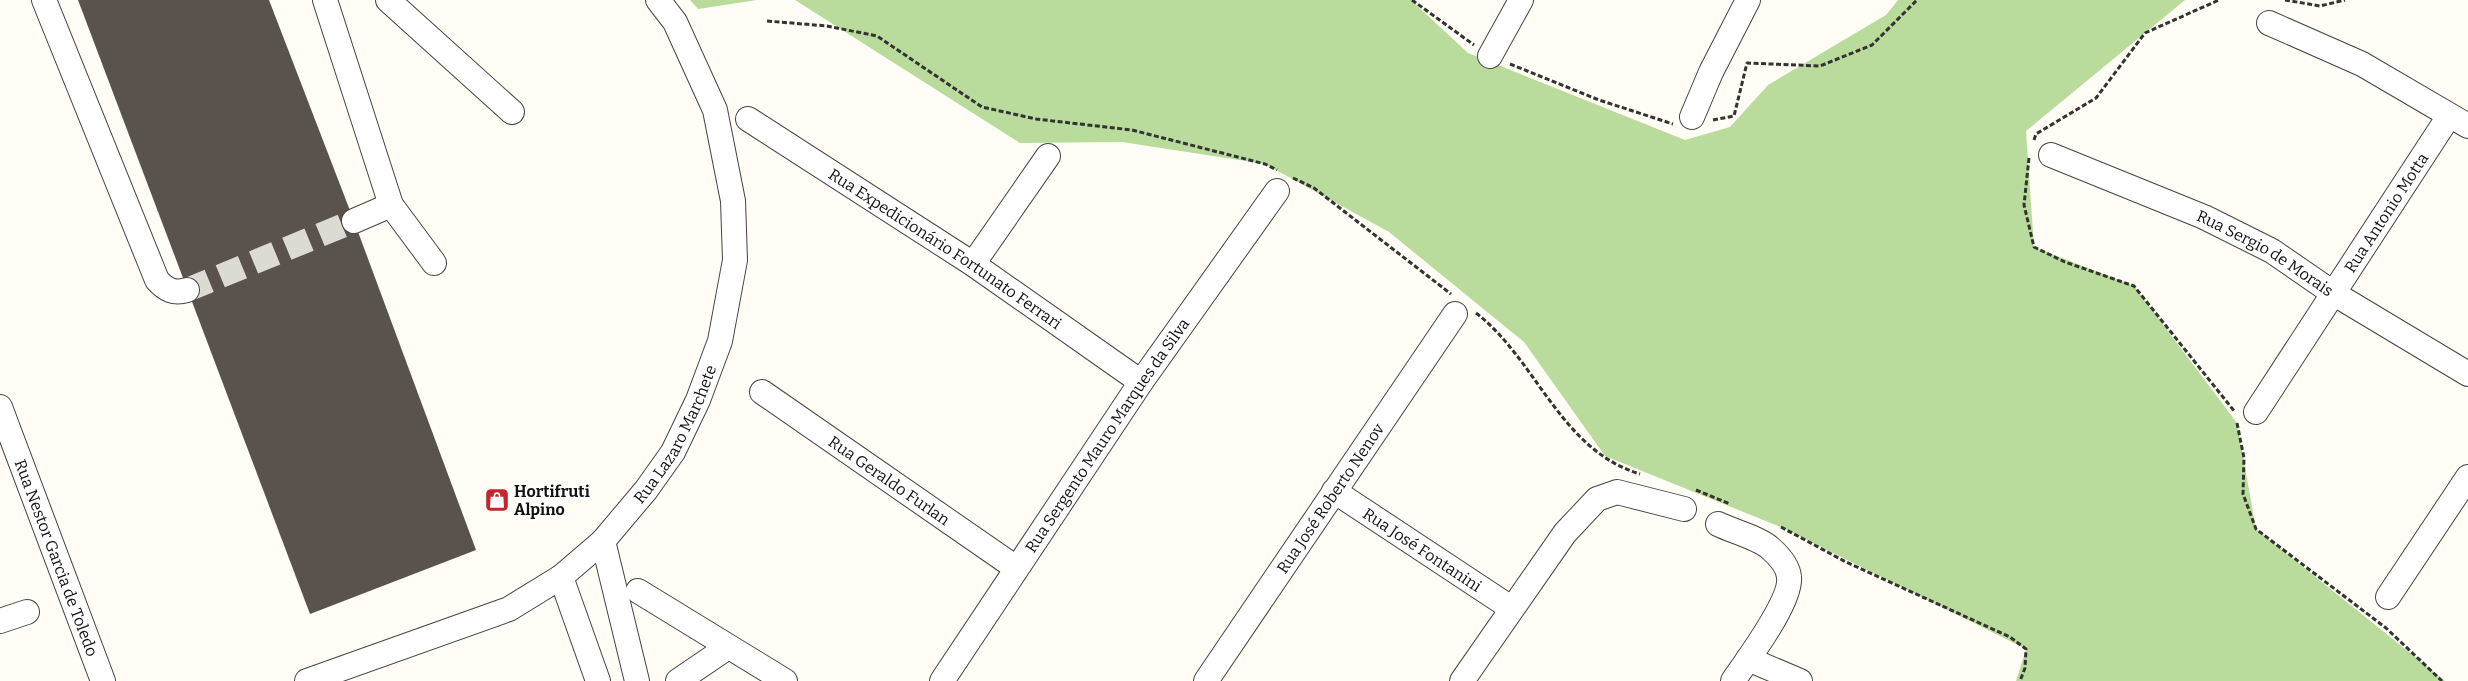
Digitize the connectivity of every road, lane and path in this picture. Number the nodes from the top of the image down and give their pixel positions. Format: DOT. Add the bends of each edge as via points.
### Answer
graph roads {
  1 [pos="44,0"];
  2 [pos="325,0"];
  3 [pos="388,0"];
  4 [pos="658,0"];
  5 [pos="1412,0"];
  6 [pos="1521,0"];
  7 [pos="1748,0"];
  8 [pos="1918,0"];
  9 [pos="2219,0"];
  10 [pos="2285,0"];
  11 [pos="2345,0"];
  12 [pos="767,21"];
  13 [pos="2269,23"];
  14 [pos="1490,56"];
  15 [pos="512,112"];
  16 [pos="748,119"];
  17 [pos="2459,121"];
  18 [pos="1693,122"];
  19 [pos="2038,149"];
  20 [pos="1048,156"];
  21 [pos="1283,180"];
  22 [pos="391,205"];
  23 [pos="354,221"];
  24 [pos="434,263"];
  25 [pos="973,264"];
  26 [pos="187,290"];
  27 [pos="2333,293"];
  28 [pos="1461,307"];
  29 [pos="2468,374"];
  30 [pos="1140,382"];
  31 [pos="762,392"];
  32 [pos="0,406"];
  33 [pos="2256,412"];
  34 [pos="1644,475"];
  35 [pos="2468,477"];
  36 [pos="1334,492"];
  37 [pos="1688,499"];
  38 [pos="1738,507"];
  39 [pos="1718,524"];
  40 [pos="1774,524"];
  41 [pos="602,541"];
  42 [pos="1016,568"];
  43 [pos="561,577"];
  44 [pos="638,591"];
  45 [pos="2388,597"];
  46 [pos="1511,608"];
  47 [pos="27,612"];
  48 [pos="0,621"];
  49 [pos="728,647"];
  50 [pos="1748,659"];
  51 [pos="103,681"];
  52 [pos="307,681"];
  53 [pos="598,681"];
  54 [pos="637,681"];
  55 [pos="678,681"];
  56 [pos="785,681"];
  57 [pos="942,681"];
  58 [pos="1206,681"];
  59 [pos="1462,681"];
  60 [pos="1733,681"];
  61 [pos="1800,681"];
  62 [pos="2020,681"];
  63 [pos="2442,681"];
  1 -- 26 [label="street" via="157,280 171,291"];
  2 -- 22 [label="street"];
  3 -- 15 [label="street"];
  4 -- 41 [label="street, Rua Lazaro Marchete" via="675,22 714,110 734,201 735,260 720,341 698,400 673,452 646,490"];
  5 -- 14 [label="path"];
  6 -- 14 [label="street"];
  7 -- 18 [label="street" via="1711,72"];
  8 -- 18 [label="path" via="1872,45 1820,66 1747,63 1734,116"];
  9 -- 19 [label="path" via="2146,33 2096,98 2036,134"];
  10 -- 11 [label="path" via="2320,6"];
  12 -- 21 [label="path" via="827,26 877,36 982,107 1036,119 1132,130 1265,164"];
  13 -- 17 [label="street" via="2362,64"];
  14 -- 18 [label="path" via="1599,100"];
  16 -- 25 [label="street, Rua Expedicionário Fortunato Ferrari"];
  17 -- 27 [label="street, Rua Antonio Motta"];
  19 -- 27 [label="street, Rua Sergio de Morais" via="2213,221 2272,250"];
  19 -- 63 [label="path" via="2024,205 2034,247 2065,262 2134,286 2234,412 2244,458 2244,494 2256,529 2386,628"];
  20 -- 25 [label="street"];
  21 -- 28 [label="path" via="1314,188"];
  21 -- 30 [label="street, Rua Sergento Mauro Marques da Silva"];
  22 -- 23 [label="street"];
  22 -- 24 [label="street"];
  25 -- 30 [label="street, Rua Expedicionário Fortunato Ferrari"];
  27 -- 29 [label="street, Rua Sergio de Morais"];
  27 -- 33 [label="street, Rua Antonio Motta"];
  28 -- 34 [label="path" via="1503,338 1579,437 1626,469"];
  28 -- 36 [label="street, Rua José Roberto Nenov"];
  30 -- 42 [label="street, Rua Sergento Mauro Marques da Silva"];
  31 -- 42 [label="street, Rua Geraldo Furlan"];
  32 -- 51 [label="street, Rua Nestor Garcia de Toledo"];
  35 -- 45 [label="street"];
  36 -- 46 [label="street, Rua José Fontanini"];
  36 -- 58 [label="street, Rua José Roberto Nenov"];
  37 -- 38 [label="path"];
  37 -- 46 [label="street" via="1617,492 1597,499 1565,533"];
  39 -- 50 [label="street" via="1769,547 1782,560 1789,576 1787,592 1777,614"];
  40 -- 62 [label="path" via="1846,562 2010,638 2026,649 2025,668"];
  41 -- 43 [label="street, Rua Lazaro Marchete"];
  41 -- 54 [label="street"];
  42 -- 57 [label="street, Rua Sergento Mauro Marques da Silva"];
  43 -- 52 [label="street, Rua Lazaro Marchete" via="509,609"];
  43 -- 53 [label="street"];
  44 -- 49 [label="street"];
  46 -- 59 [label="street"];
  47 -- 48 [label="street"];
  49 -- 55 [label="street"];
  49 -- 56 [label="street"];
  50 -- 60 [label="street"];
  50 -- 61 [label="street"];
}
